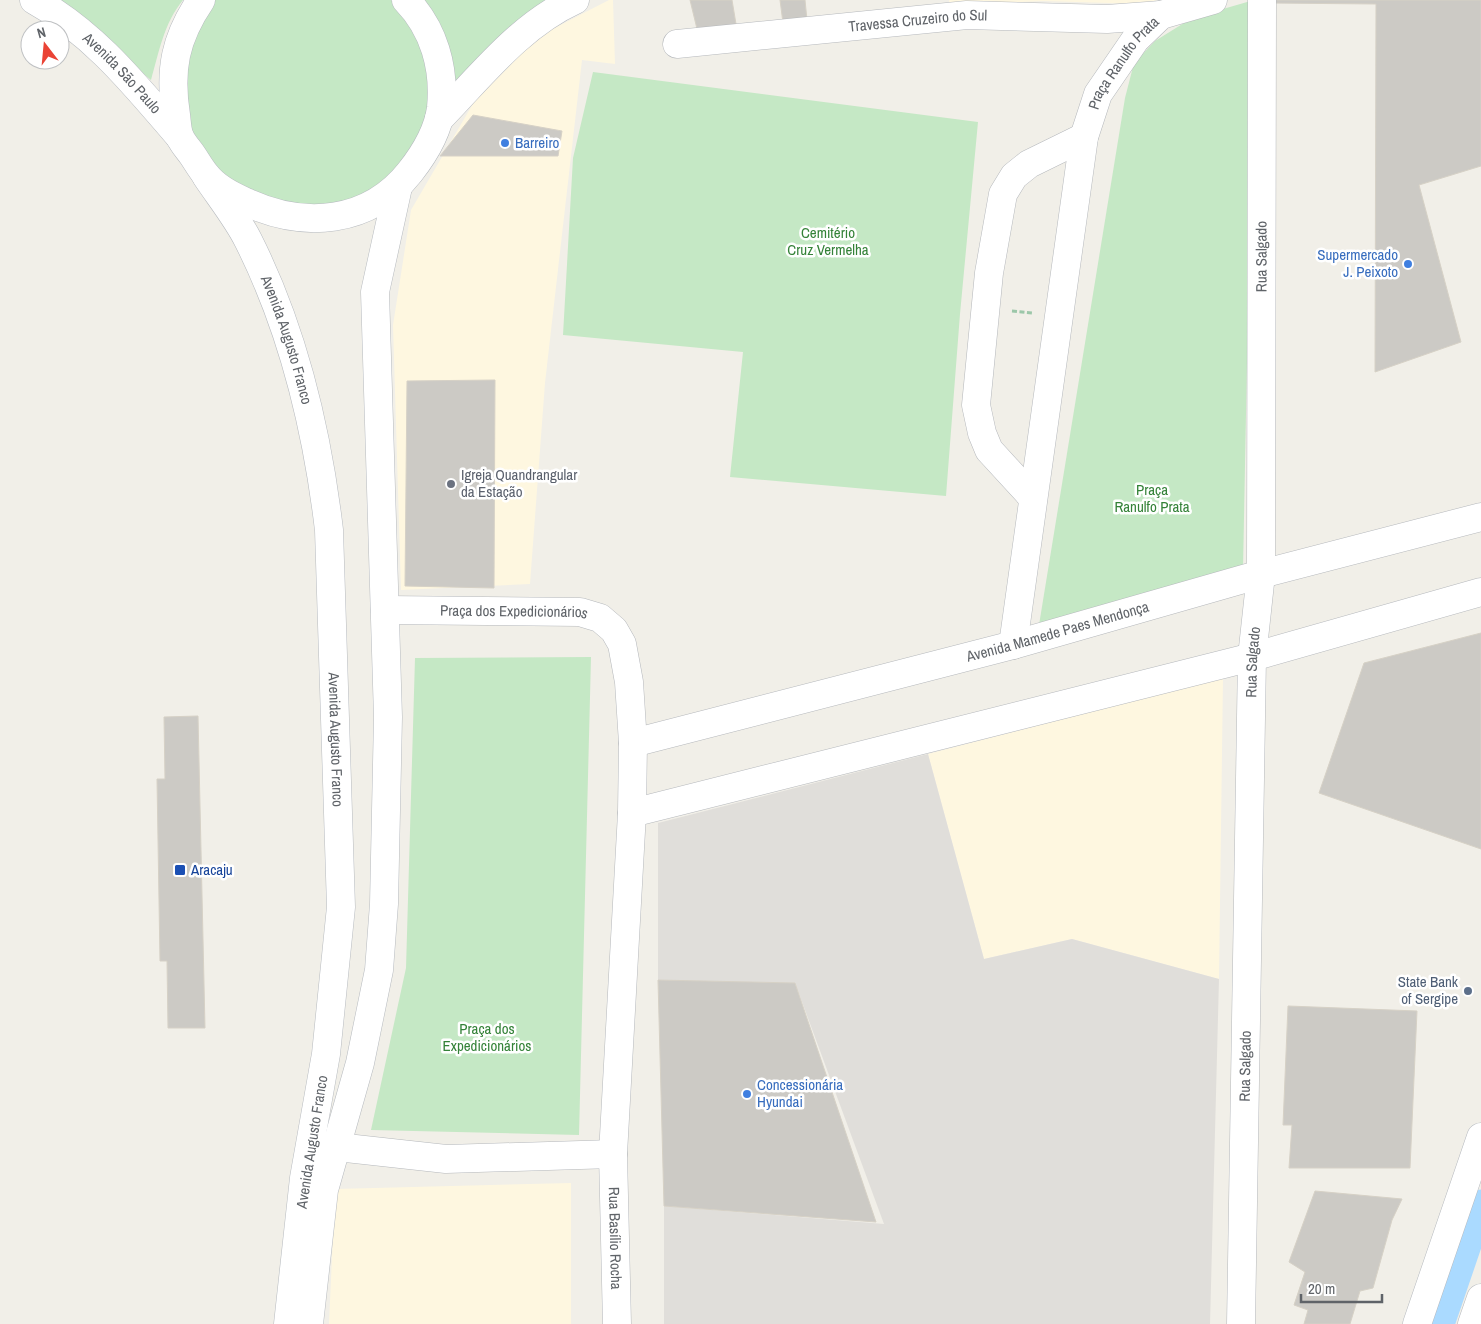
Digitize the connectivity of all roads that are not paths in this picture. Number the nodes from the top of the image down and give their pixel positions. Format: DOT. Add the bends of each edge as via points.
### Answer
graph roads {
  1 [pos="34,0"];
  2 [pos="201,0"];
  3 [pos="406,0"];
  4 [pos="575,0"];
  5 [pos="1213,0"];
  6 [pos="1262,0"];
  7 [pos="1161,16"];
  8 [pos="677,44"];
  9 [pos="439,119"];
  10 [pos="180,137"];
  11 [pos="1084,137"];
  12 [pos="206,176"];
  13 [pos="398,187"];
  14 [pos="1033,498"];
  15 [pos="1481,517"];
  16 [pos="1261,574"];
  17 [pos="1481,592"];
  18 [pos="385,610"];
  19 [pos="1013,645"];
  20 [pos="1252,657"];
  21 [pos="633,743"];
  22 [pos="632,813"];
  23 [pos="1481,1137"];
  24 [pos="337,1147"];
  25 [pos="613,1154"];
  26 [pos="1481,1298"];
  27 [pos="288,1324"];
  28 [pos="309,1324"];
  29 [pos="616,1324"];
  30 [pos="1241,1324"];
  31 [pos="1417,1324"];
  32 [pos="1472,1324"];
  1 -- 10 [label="street, Avenida São Paulo" via="99,46"];
  2 -- 10 [label="street" via="187,23 173,62 174,103"];
  3 -- 9 [label="street" via="431,35 440,62 443,90"];
  4 -- 9 [label="street" via="522,34"];
  5 -- 7 [label="street, Praça Ranulfo Prata"];
  6 -- 16 [label="street, Rua Salgado"];
  7 -- 8 [label="street, Travessa Cruzeiro do Sul" via="1107,19 967,15"];
  7 -- 11 [label="street, Praça Ranulfo Prata" via="1135,40 1113,69 1098,94"];
  9 -- 13 [label="street" via="424,154"];
  10 -- 12 [label="street, Avenida São Paulo"];
  11 -- 14 [label="street, Praça Ranulfo Prata"];
  11 -- 14 [label="street" via="1028,164 1014,176 1003,194 990,273 976,405 989,450"];
  12 -- 13 [label="street" via="232,196 282,216 305,219 351,213"];
  12 -- 27 [label="street, Avenida Augusto Franco" via="247,238 276,303 296,360 307,396 329,530 341,907 326,1054 304,1178"];
  13 -- 18 [label="street, Avenida Augusto Franco" via="375,292"];
  14 -- 19 [label="street, Praça Ranulfo Prata"];
  15 -- 16 [label="street, Avenida Mamede Paes Mendonça"];
  16 -- 19 [label="street, Avenida Mamede Paes Mendonça"];
  16 -- 20 [label="street, Rua Salgado"];
  17 -- 20 [label="street"];
  18 -- 21 [label="street, Praça dos Expedicionários" via="580,612 600,618 614,630 622,644 629,682"];
  18 -- 24 [label="street, Avenida Augusto Franco" via="388,717 384,904 379,970 360,1063"];
  19 -- 21 [label="street, Avenida Mamede Paes Mendonça"];
  20 -- 22 [label="street"];
  20 -- 30 [label="street, Rua Salgado"];
  21 -- 22 [label="street, Praça dos Expedicionários"];
  22 -- 25 [label="street, Praça dos Expedicionários"];
  23 -- 31 [label="street"];
  24 -- 25 [label="street" via="446,1159"];
  24 -- 28 [label="street, Avenida Augusto Franco" via="324,1190"];
  25 -- 29 [label="street, Rua Basílio Rocha"];
  26 -- 32 [label="street"];
}
